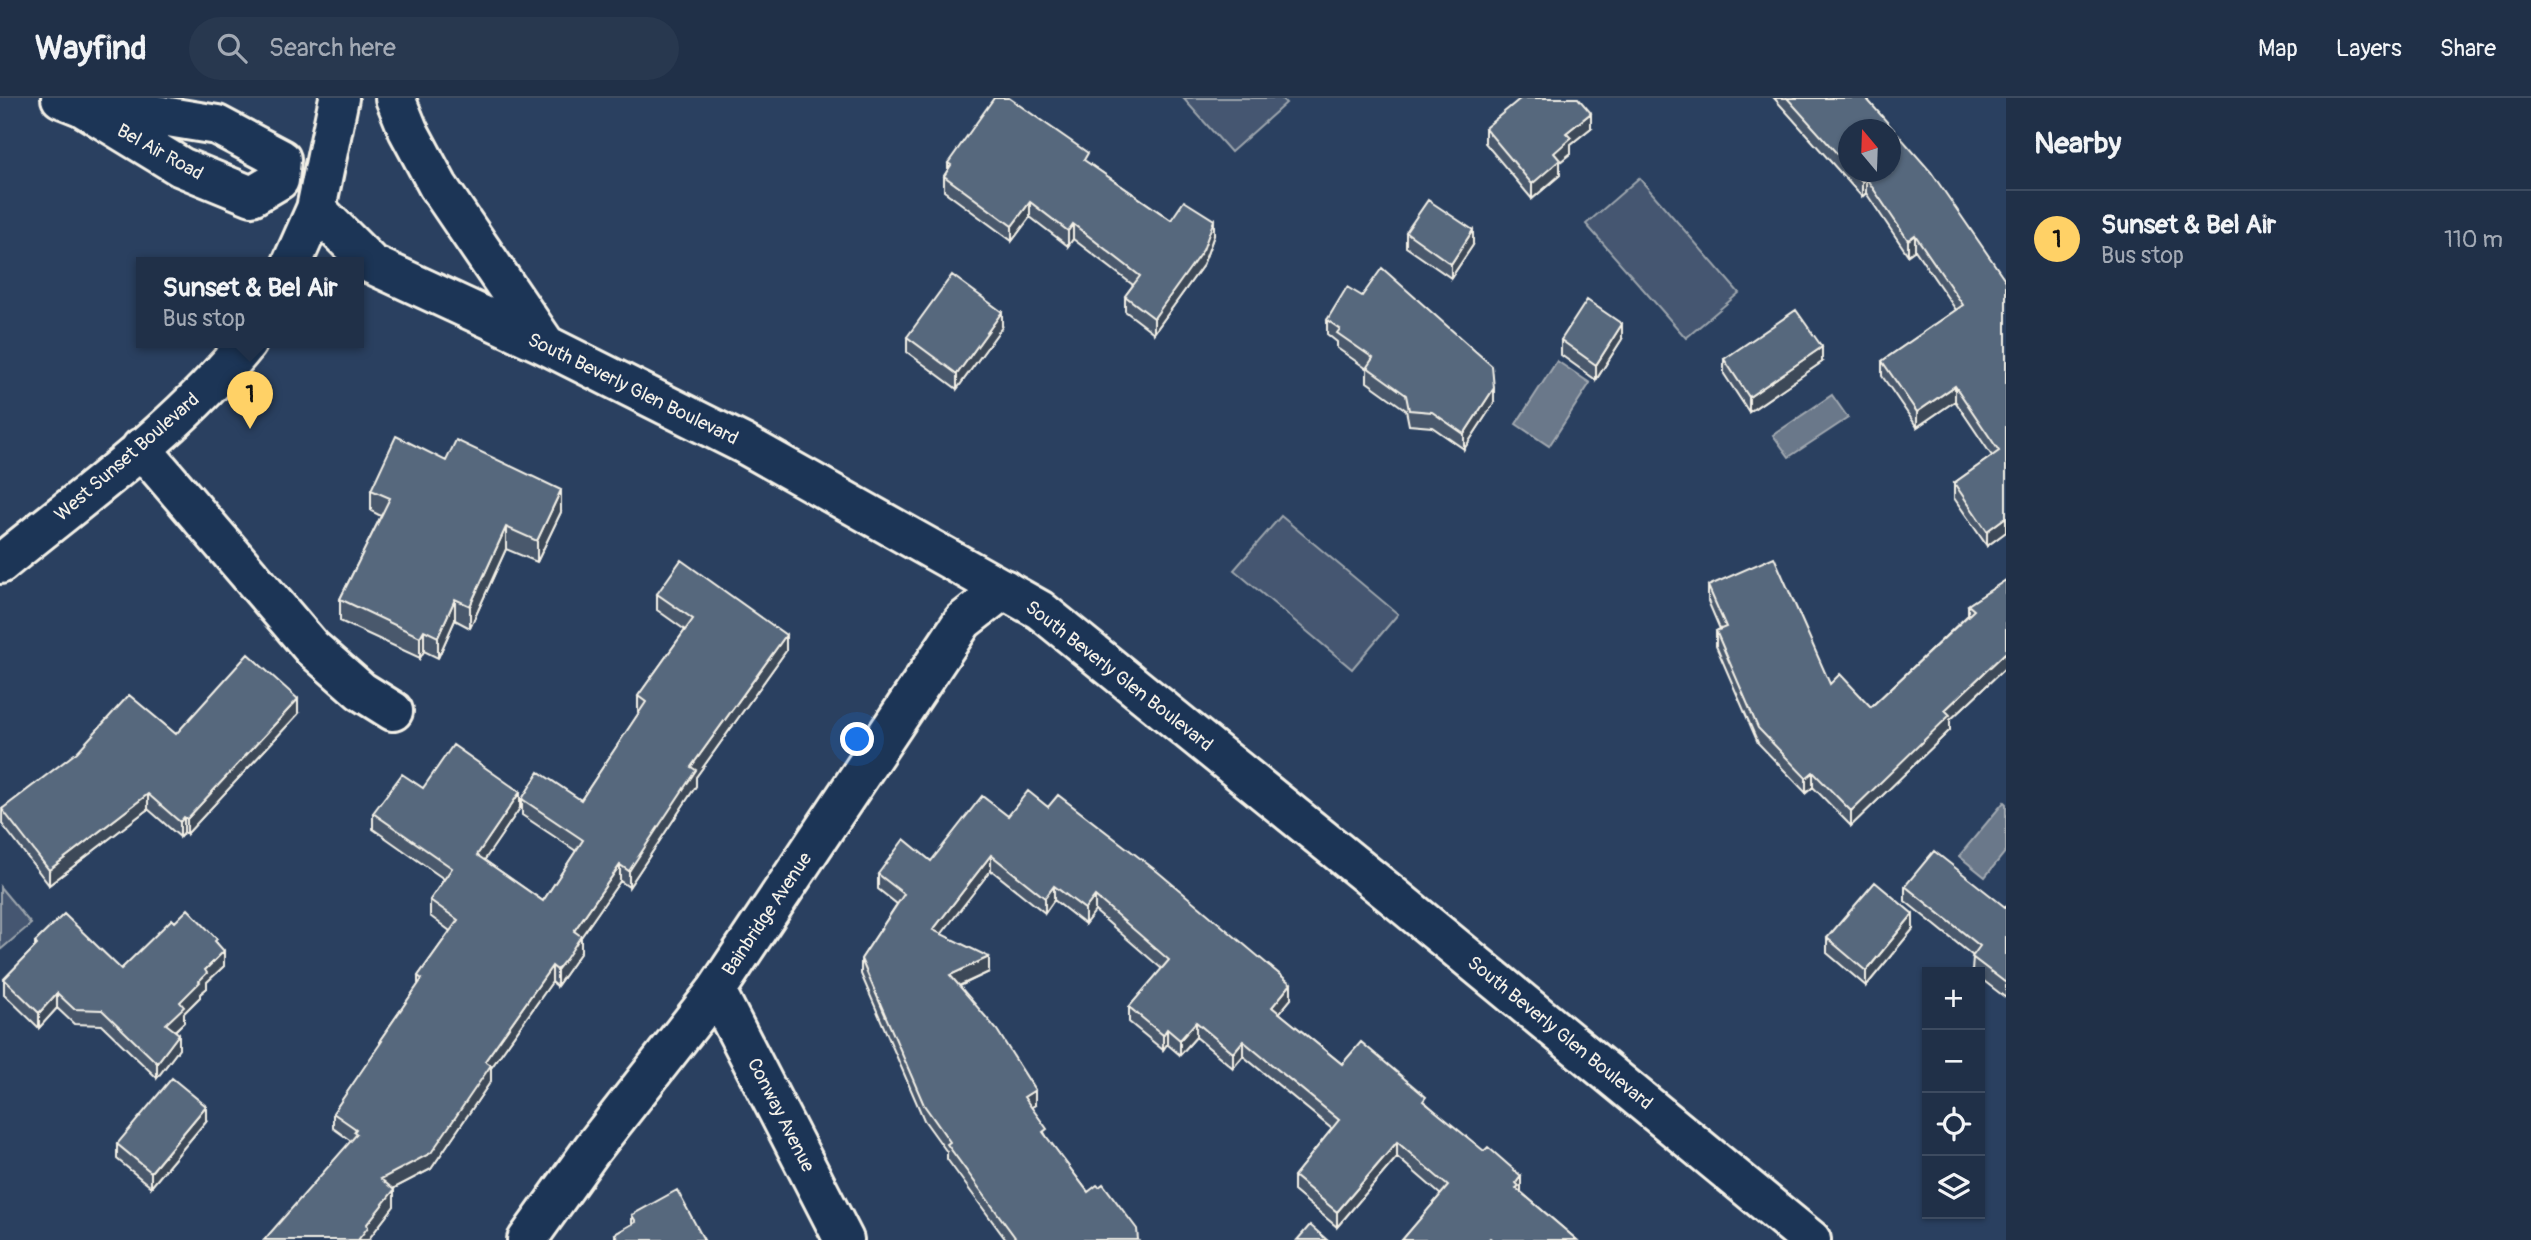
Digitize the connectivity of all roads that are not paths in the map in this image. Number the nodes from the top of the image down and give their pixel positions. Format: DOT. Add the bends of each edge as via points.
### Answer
graph roads {
  1 [pos="339,98"];
  2 [pos="395,98"];
  3 [pos="71,102"];
  4 [pos="279,180"];
  5 [pos="316,209"];
  6 [pos="295,257"];
  7 [pos="546,345"];
  8 [pos="243,348"];
  9 [pos="141,448"];
  10 [pos="0,564"];
  11 [pos="1004,589"];
  12 [pos="394,711"];
  13 [pos="716,991"];
  14 [pos="527,1240"];
  15 [pos="844,1240"];
  16 [pos="1811,1240"];
  1 -- 5 [label="main road"];
  2 -- 7 [label="main road" via="439,186"];
  3 -- 4 [label="main road, Bel Air Road" via="181,167 252,196"];
  3 -- 4 [label="main road, Bel Air Road" via="217,125 281,159"];
  4 -- 5 [label="main road"];
  5 -- 6 [label="main road"];
  5 -- 7 [label="main road, South Beverly Glen Boulevard" via="371,264"];
  7 -- 11 [label="main road, South Beverly Glen Boulevard" via="744,444"];
  8 -- 9 [label="main road, West Sunset Boulevard" via="189,406"];
  9 -- 10 [label="main road, West Sunset Boulevard"];
  9 -- 12 [label="main road" via="312,648 361,691"];
  11 -- 13 [label="main road, Bainbridge Avenue" via="963,621"];
  11 -- 16 [label="main road, South Beverly Glen Boulevard" via="1040,610"];
  13 -- 14 [label="main road, Bainbridge Avenue"];
  13 -- 15 [label="main road, Conway Avenue"];
}
